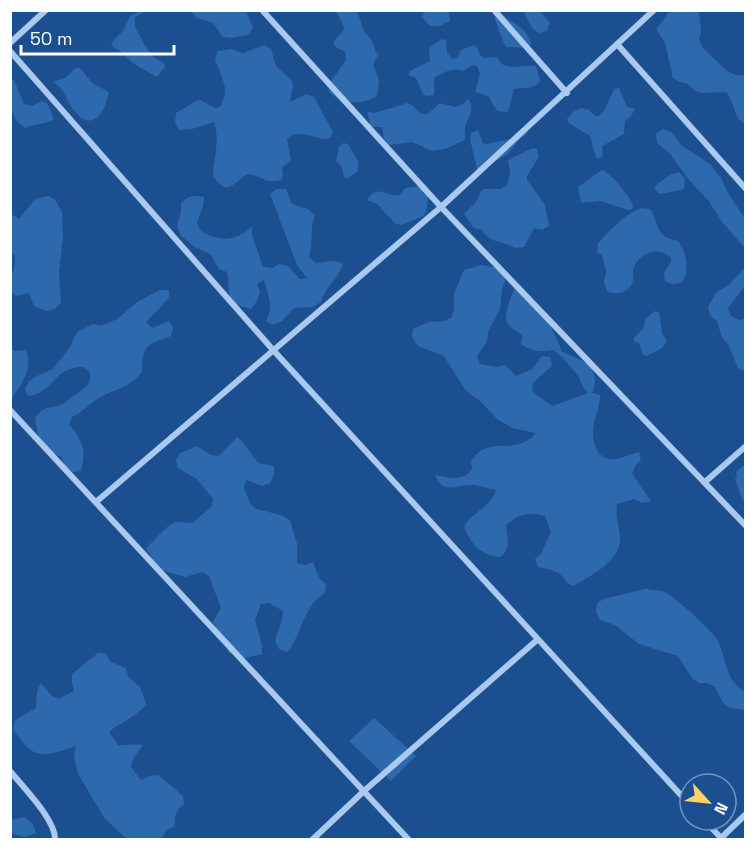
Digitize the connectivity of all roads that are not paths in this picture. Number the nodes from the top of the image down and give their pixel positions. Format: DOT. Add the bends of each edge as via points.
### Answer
graph roads {
  1 [pos="46,10"];
  2 [pos="262,10"];
  3 [pos="494,10"];
  4 [pos="654,10"];
  5 [pos="10,43"];
  6 [pos="617,44"];
  7 [pos="10,51"];
  8 [pos="567,93"];
  9 [pos="746,189"];
  10 [pos="441,207"];
  11 [pos="274,351"];
  12 [pos="10,410"];
  13 [pos="746,446"];
  14 [pos="705,482"];
  15 [pos="96,502"];
  16 [pos="746,526"];
  17 [pos="537,640"];
  18 [pos="10,771"];
  19 [pos="364,791"];
  20 [pos="678,792"];
  21 [pos="746,814"];
  22 [pos="720,839"];
  23 [pos="55,840"];
  24 [pos="312,840"];
  25 [pos="409,840"];
  1 -- 5 [label="street"];
  2 -- 10 [label="street"];
  3 -- 8 [label="street"];
  4 -- 6 [label="street"];
  6 -- 8 [label="street"];
  6 -- 9 [label="street"];
  7 -- 11 [label="street"];
  8 -- 10 [label="street"];
  10 -- 11 [label="street"];
  10 -- 14 [label="street"];
  11 -- 15 [label="street"];
  11 -- 17 [label="street"];
  12 -- 15 [label="street"];
  13 -- 14 [label="street"];
  14 -- 16 [label="street"];
  15 -- 19 [label="street"];
  17 -- 19 [label="street"];
  17 -- 20 [label="street"];
  18 -- 23 [label="street" via="38,805 55,832"];
  19 -- 24 [label="street"];
  19 -- 25 [label="street"];
  21 -- 22 [label="street"];
}
